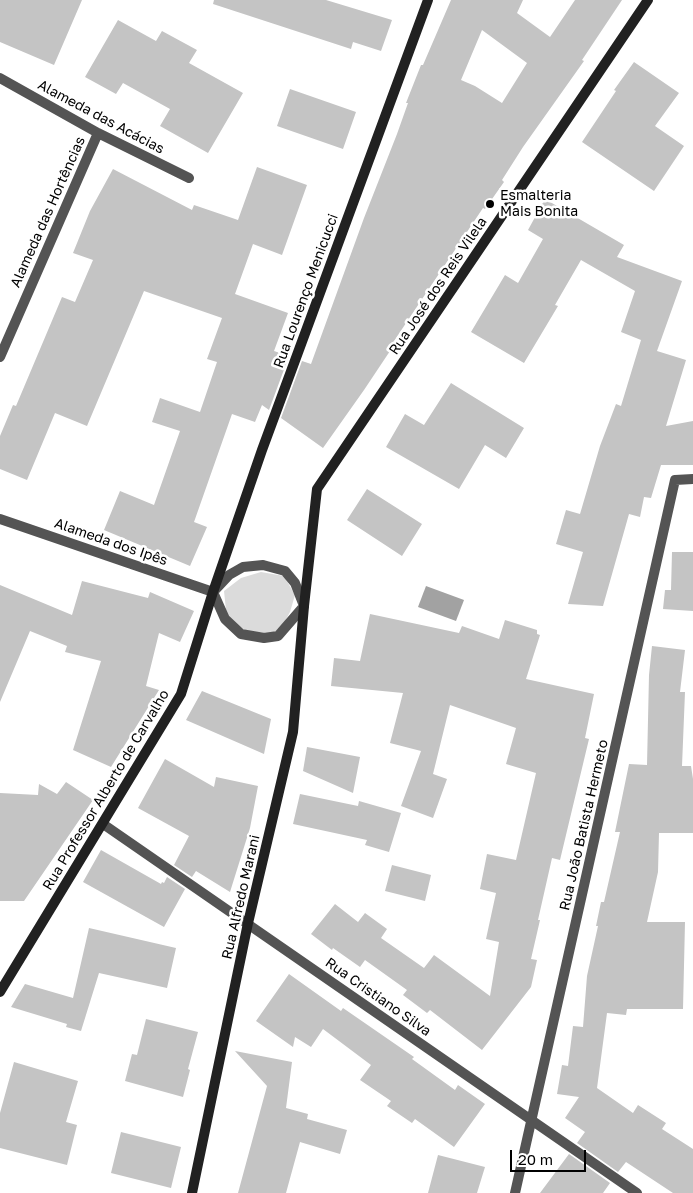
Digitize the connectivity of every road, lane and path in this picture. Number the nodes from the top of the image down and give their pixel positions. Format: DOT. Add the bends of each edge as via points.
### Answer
graph roads {
  1 [pos="428,0"];
  2 [pos="648,0"];
  3 [pos="0,78"];
  4 [pos="98,133"];
  5 [pos="189,178"];
  6 [pos="0,357"];
  7 [pos="693,479"];
  8 [pos="0,518"];
  9 [pos="213,592"];
  10 [pos="304,606"];
  11 [pos="103,824"];
  12 [pos="248,923"];
  13 [pos="0,992"];
  14 [pos="532,1122"];
  15 [pos="192,1193"];
  16 [pos="516,1193"];
  17 [pos="637,1193"];
  1 -- 9 [label="main road, Rua Lourenço Menicucci"];
  2 -- 10 [label="main road, Rua José dos Reis Vilela" via="317,489"];
  3 -- 4 [label="street, Alameda das Acácias"];
  4 -- 5 [label="street, Alameda das Acácias"];
  4 -- 6 [label="street, Alameda das Hortências"];
  7 -- 14 [label="street, Rua João Batista Hermeto" via="675,480"];
  8 -- 9 [label="street, Alameda dos Ipês"];
  9 -- 10 [label="street" via="229,575 243,567 263,565 285,571 295,583"];
  9 -- 10 [label="street" via="225,619 241,634 264,638 278,636"];
  9 -- 11 [label="main road, Rua Professor Alberto de Carvalho" via="181,694"];
  10 -- 12 [label="main road, Rua Alfredo Marani" via="293,732"];
  11 -- 12 [label="street, Rua Cristiano Silva"];
  11 -- 13 [label="main road, Rua Professor Alberto de Carvalho"];
  12 -- 14 [label="street, Rua Cristiano Silva"];
  12 -- 15 [label="main road, Rua Alfredo Marani"];
  14 -- 16 [label="street, Rua João Batista Hermeto"];
  14 -- 17 [label="street, Rua Cristiano Silva"];
}
